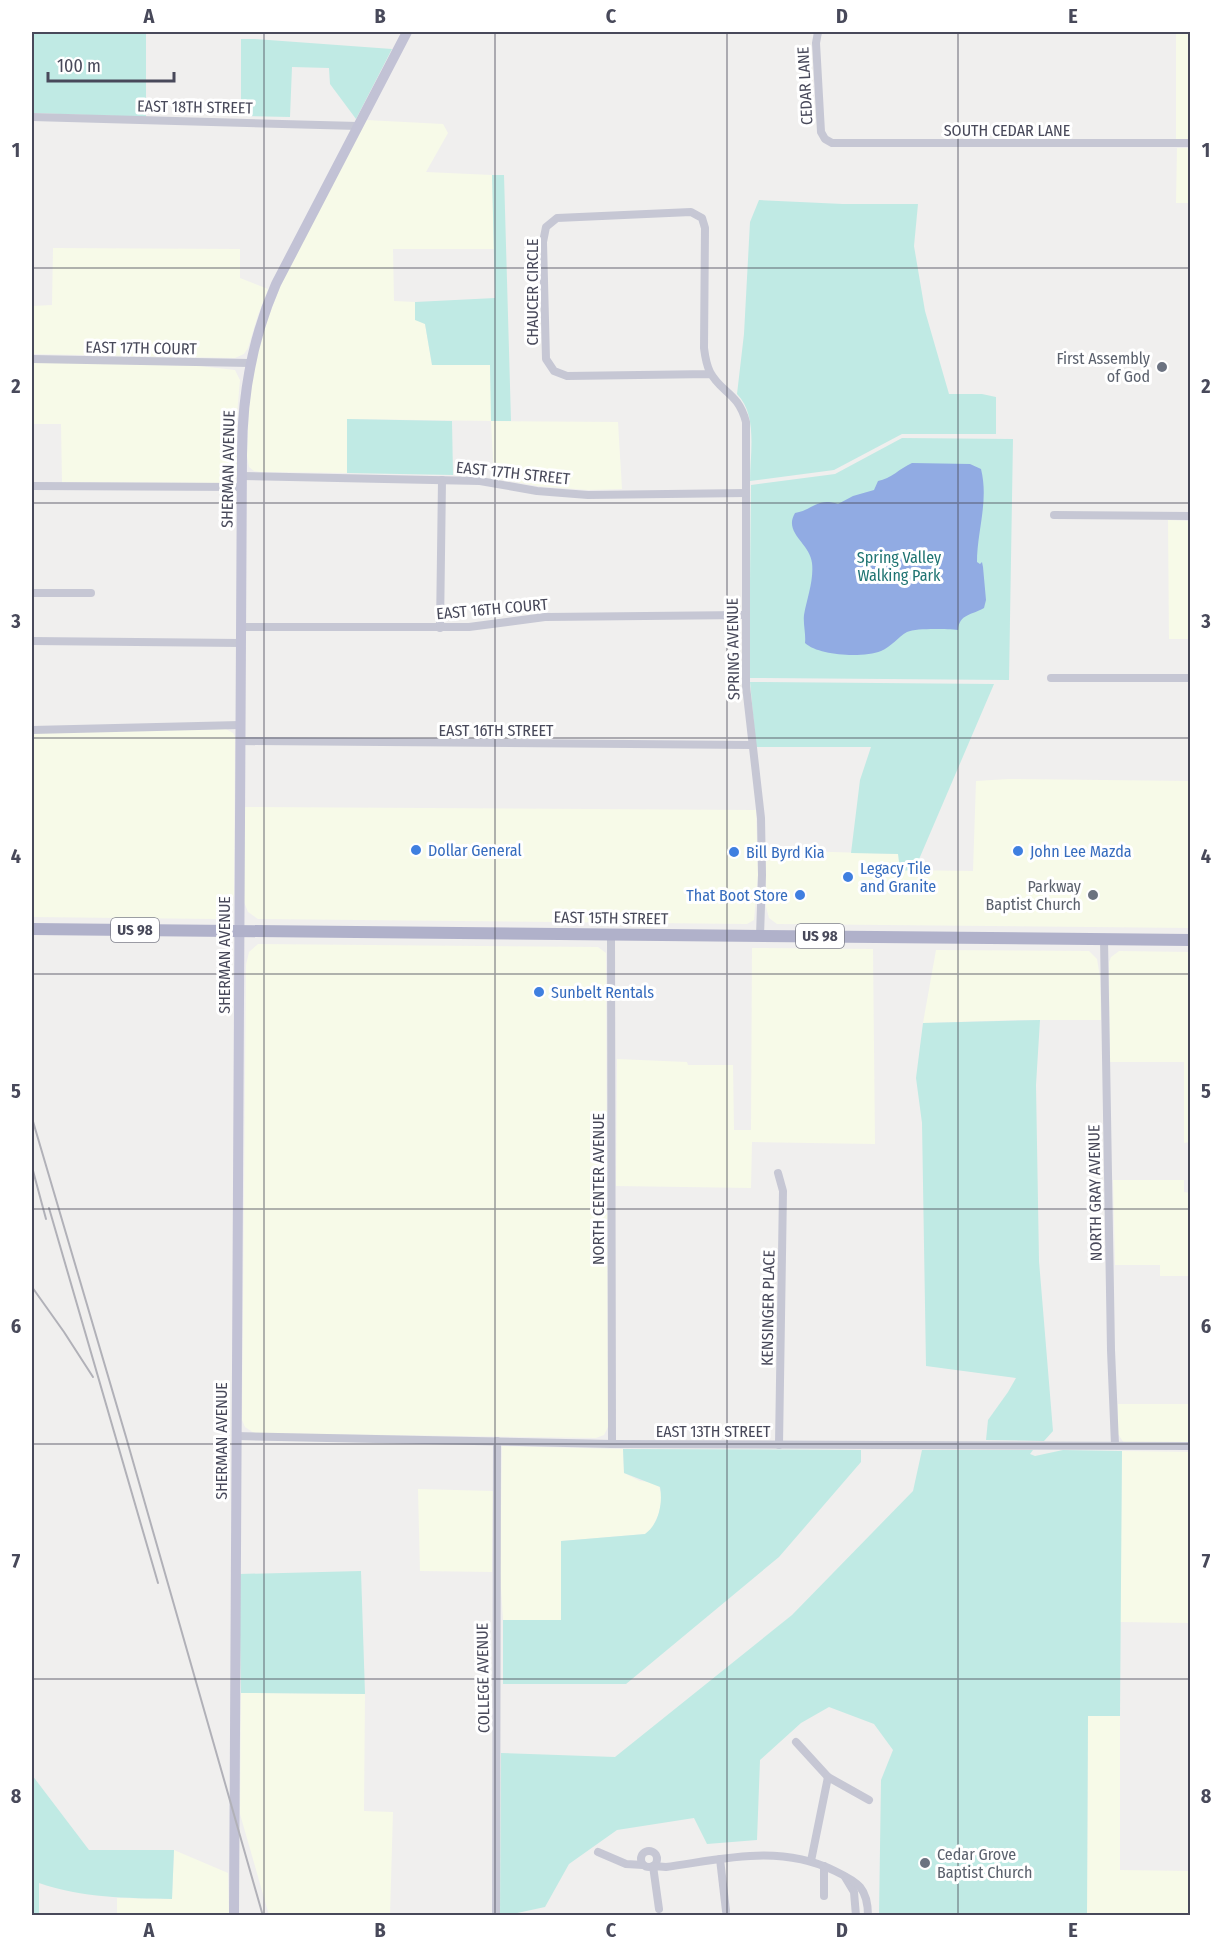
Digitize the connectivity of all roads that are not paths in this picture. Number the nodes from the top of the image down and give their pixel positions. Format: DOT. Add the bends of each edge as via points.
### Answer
graph roads {
  1 [pos="407,32"];
  2 [pos="818,32"];
  3 [pos="32,117"];
  4 [pos="358,126"];
  5 [pos="825,139"];
  6 [pos="1191,143"];
  7 [pos="32,359"];
  8 [pos="250,363"];
  9 [pos="711,374"];
  10 [pos="442,480"];
  11 [pos="242,482"];
  12 [pos="32,486"];
  13 [pos="746,493"];
  14 [pos="1054,515"];
  15 [pos="1191,516"];
  16 [pos="32,593"];
  17 [pos="91,593"];
  18 [pos="745,615"];
  19 [pos="241,627"];
  20 [pos="440,628"];
  21 [pos="32,641"];
  22 [pos="241,643"];
  23 [pos="1051,678"];
  24 [pos="1191,678"];
  25 [pos="240,725"];
  26 [pos="32,730"];
  27 [pos="240,741"];
  28 [pos="752,745"];
  29 [pos="32,929"];
  30 [pos="239,931"];
  31 [pos="611,934"];
  32 [pos="760,936"];
  33 [pos="1104,939"];
  34 [pos="1191,940"];
  35 [pos="778,1173"];
  36 [pos="236,1436"];
  37 [pos="497,1441"];
  38 [pos="612,1444"];
  39 [pos="779,1445"];
  40 [pos="1115,1446"];
  41 [pos="1191,1446"];
  42 [pos="796,1742"];
  43 [pos="828,1777"];
  44 [pos="869,1800"];
  45 [pos="598,1852"];
  46 [pos="720,1859"];
  47 [pos="811,1861"];
  48 [pos="643,1865"];
  49 [pos="653,1866"];
  50 [pos="824,1866"];
  51 [pos="844,1875"];
  52 [pos="824,1896"];
  53 [pos="659,1909"];
  54 [pos="726,1911"];
  55 [pos="234,1916"];
  56 [pos="496,1916"];
  57 [pos="856,1916"];
  58 [pos="868,1916"];
  1 -- 4 [label="street, SHERMAN AVENUE"];
  2 -- 5 [label="street, CEDAR LANE" via="819,112"];
  3 -- 4 [label="street, EAST 18TH STREET"];
  4 -- 8 [label="street, SHERMAN AVENUE" via="276,284 261,319"];
  5 -- 6 [label="street, SOUTH CEDAR LANE" via="848,145"];
  7 -- 8 [label="street, EAST 17TH COURT"];
  8 -- 11 [label="street, SHERMAN AVENUE"];
  9 -- 9 [label="street, CHAUCER CIRCLE" via="704,348 702,218 691,212 557,219 546,227 546,359 554,371 567,376"];
  9 -- 13 [label="street, SPRING AVENUE" via="739,402 746,422"];
  10 -- 11 [label="street, EAST 17TH STREET"];
  10 -- 13 [label="street, EAST 17TH STREET" via="588,495"];
  10 -- 20 [label="street"];
  11 -- 12 [label="street, EAST 17TH STREET"];
  11 -- 19 [label="street, SHERMAN AVENUE"];
  13 -- 18 [label="street, SPRING AVENUE"];
  14 -- 15 [label="street"];
  16 -- 17 [label="street"];
  18 -- 20 [label="street, EAST 16TH COURT" via="544,617"];
  18 -- 28 [label="street, SPRING AVENUE"];
  19 -- 20 [label="street, EAST 16TH COURT"];
  19 -- 22 [label="street, SHERMAN AVENUE"];
  21 -- 22 [label="street"];
  22 -- 25 [label="street, SHERMAN AVENUE"];
  23 -- 24 [label="street"];
  25 -- 26 [label="street"];
  25 -- 27 [label="street, SHERMAN AVENUE"];
  27 -- 28 [label="street, EAST 16TH STREET"];
  27 -- 30 [label="street, SHERMAN AVENUE"];
  28 -- 32 [label="street, SPRING AVENUE" via="761,818"];
  29 -- 30 [label="main road, EAST 15TH STREET / US 98"];
  30 -- 31 [label="main road, EAST 15TH STREET / US 98"];
  30 -- 36 [label="street, SHERMAN AVENUE"];
  31 -- 32 [label="main road, EAST 15TH STREET / US 98"];
  31 -- 38 [label="street, NORTH CENTER AVENUE"];
  32 -- 33 [label="main road, EAST 15TH STREET / US 98"];
  33 -- 34 [label="main road, EAST 15TH STREET / US 98"];
  33 -- 40 [label="street, NORTH GRAY AVENUE"];
  35 -- 39 [label="street, KENSINGER PLACE" via="783,1191"];
  36 -- 37 [label="street, EAST 13TH STREET"];
  36 -- 55 [label="street, SHERMAN AVENUE"];
  37 -- 38 [label="street, EAST 13TH STREET"];
  37 -- 56 [label="street, COLLEGE AVENUE"];
  38 -- 39 [label="street, EAST 13TH STREET"];
  39 -- 40 [label="street, EAST 13TH STREET"];
  40 -- 41 [label="street, EAST 13TH STREET"];
  42 -- 43 [label="street"];
  43 -- 44 [label="street"];
  43 -- 47 [label="street"];
  45 -- 48 [label="street" via="626,1864"];
  46 -- 47 [label="street" via="779,1854"];
  46 -- 49 [label="street"];
  46 -- 54 [label="street"];
  47 -- 50 [label="street"];
  48 -- 49 [label="street"];
  48 -- 49 [label="street" via="641,1857 648,1851 656,1856"];
  49 -- 53 [label="street"];
  50 -- 51 [label="street"];
  50 -- 52 [label="street"];
  51 -- 57 [label="street" via="854,1892"];
  51 -- 58 [label="street" via="860,1885"];
}
